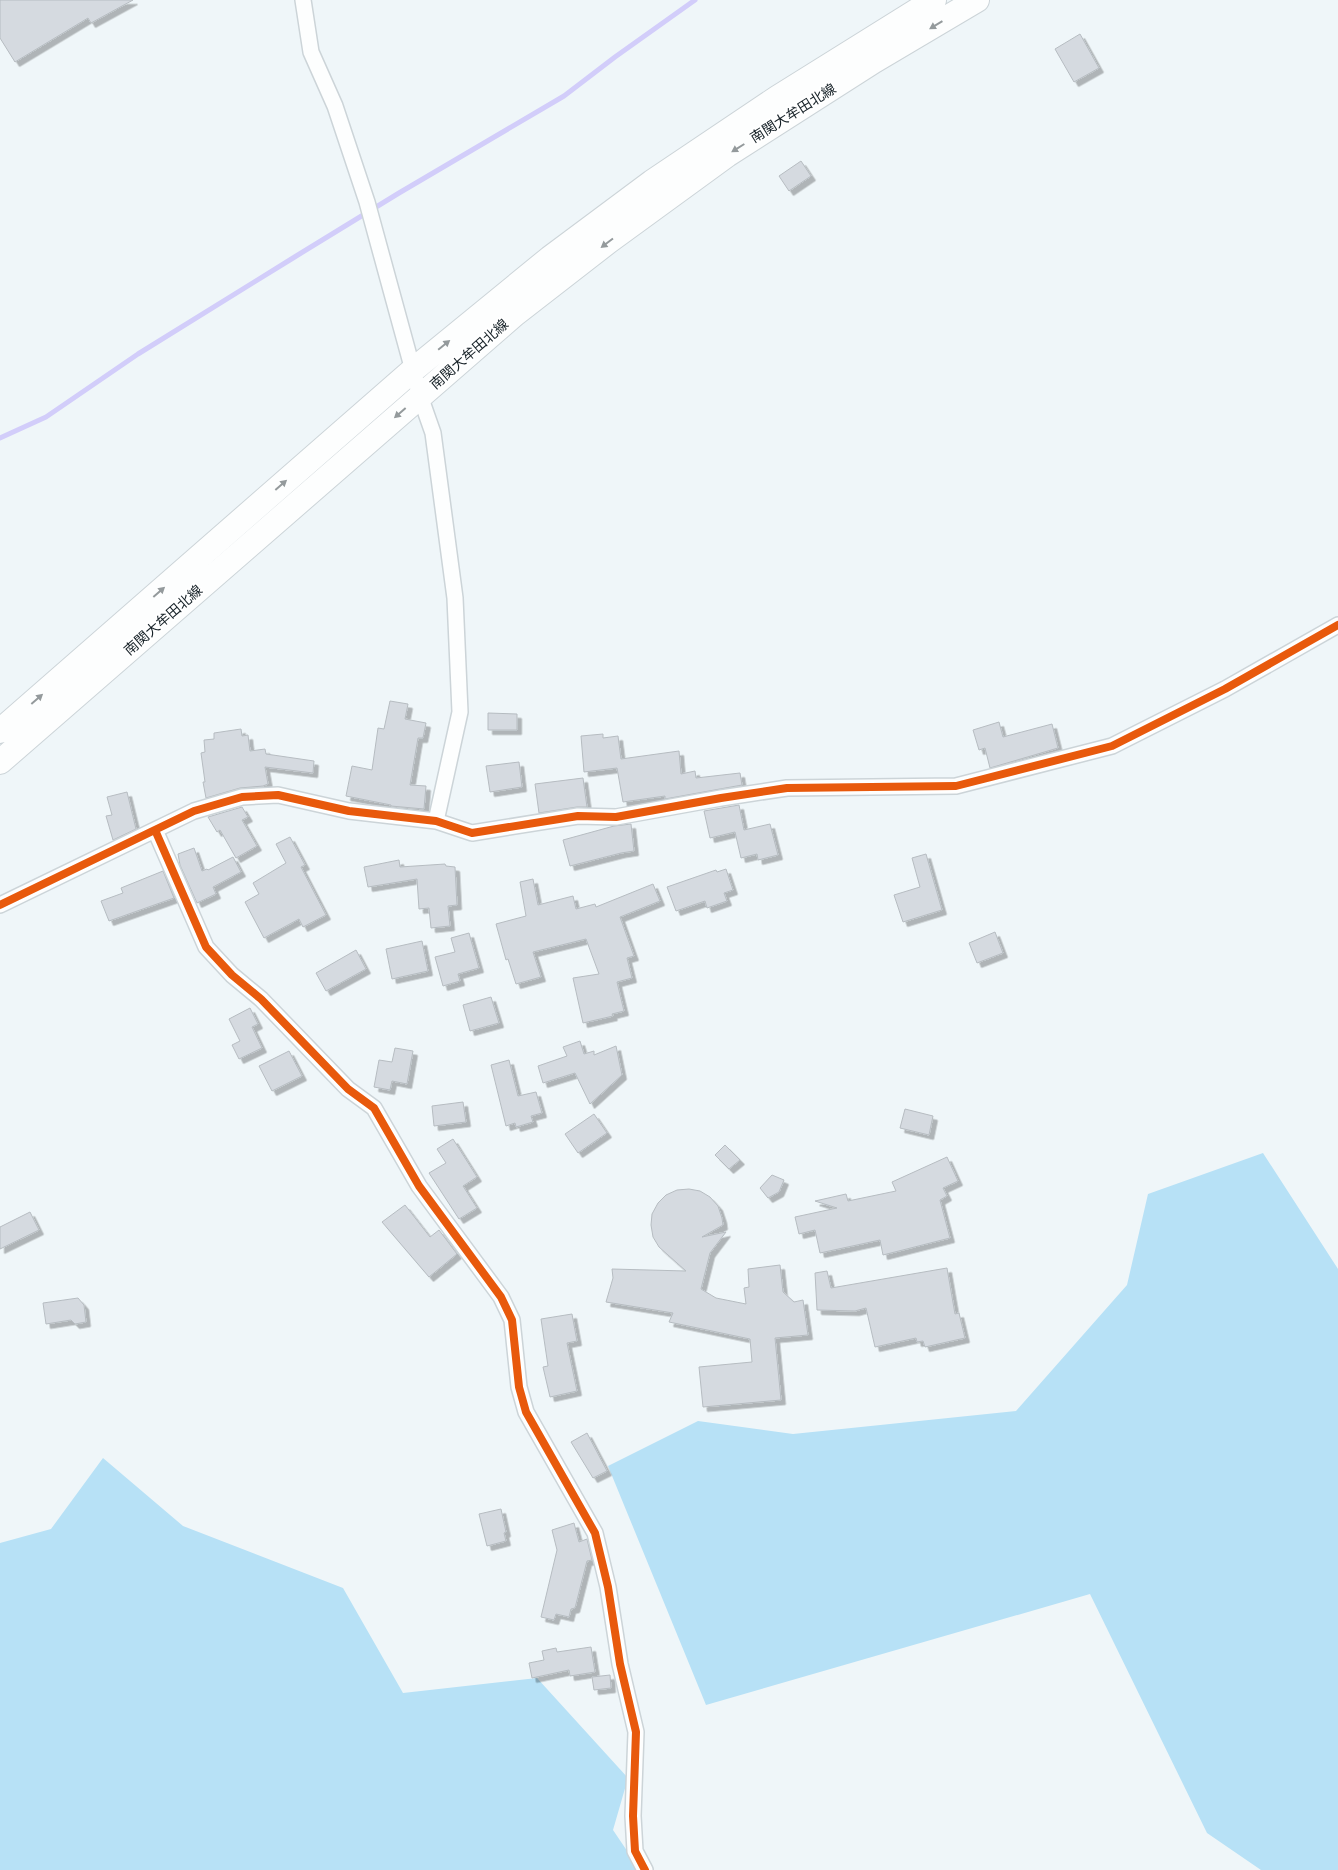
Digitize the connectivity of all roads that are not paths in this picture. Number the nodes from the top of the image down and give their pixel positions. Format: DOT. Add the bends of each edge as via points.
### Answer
graph roads {
  1 [pos="303,0"];
  2 [pos="934,0"];
  3 [pos="978,0"];
  4 [pos="413,370"];
  5 [pos="420,396"];
  6 [pos="1338,625"];
  7 [pos="0,731"];
  8 [pos="0,762"];
  9 [pos="436,821"];
  10 [pos="155,830"];
  11 [pos="0,905"];
  12 [pos="645,1870"];
  1 -- 4 [label="street" via="311,52 335,106 374,222"];
  4 -- 2 [label="main road, 南関大牟田北線, one-way" via="550,258 652,182 777,98"];
  3 -- 5 [label="main road, 南関大牟田北線, one-way" via="874,61 727,155 523,308"];
  4 -- 5 [label="street"];
  7 -- 4 [label="main road, 南関大牟田北線, one-way"];
  5 -- 8 [label="main road, 南関大牟田北線, one-way"];
  5 -- 9 [label="street" via="433,433 453,588 460,712"];
  6 -- 9 [label="street" via="1225,689 1112,746 956,786 787,788 616,817 578,816 472,833"];
  9 -- 10 [label="street" via="349,811 278,795 234,799 194,811"];
  10 -- 11 [label="street"];
  10 -- 12 [label="street" via="206,947 348,1089 374,1108 419,1186 501,1297 512,1320 519,1387 526,1412 595,1533 636,1732 635,1852"];
}
